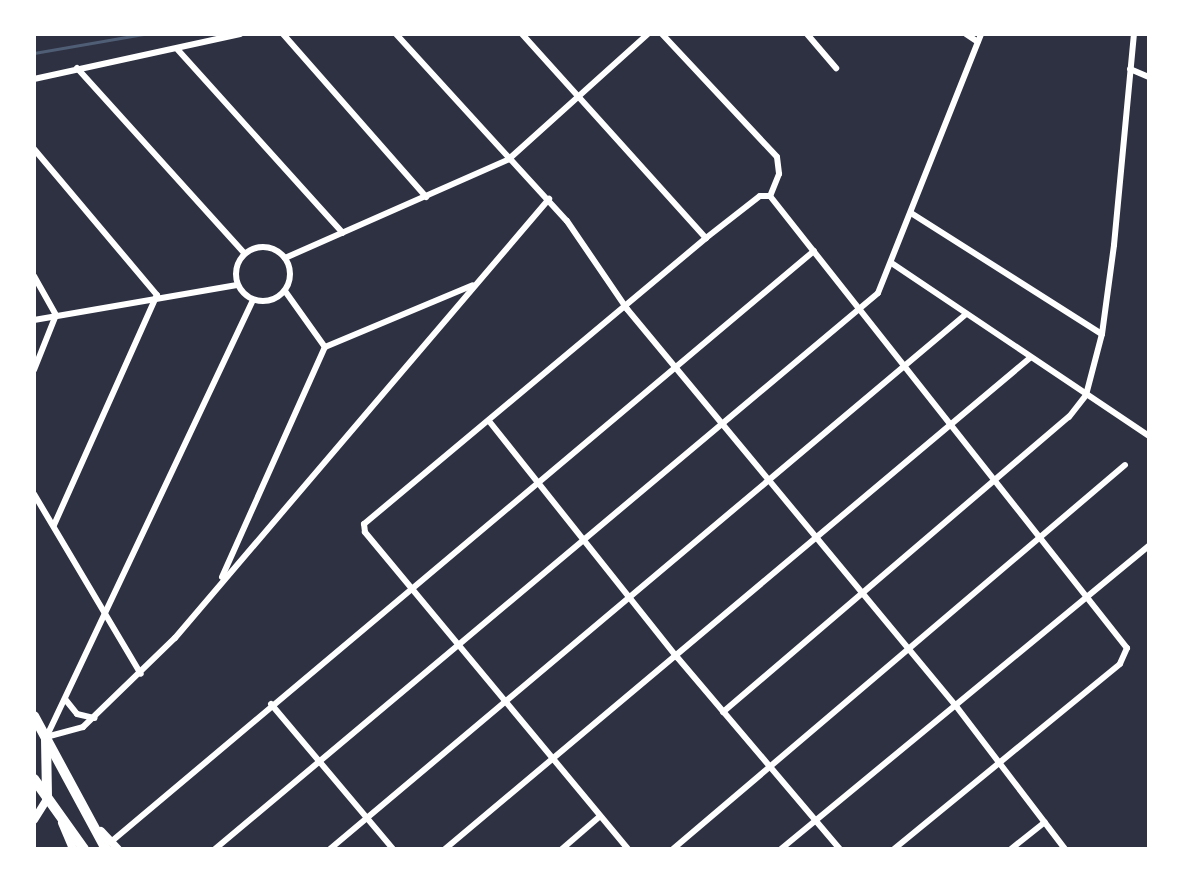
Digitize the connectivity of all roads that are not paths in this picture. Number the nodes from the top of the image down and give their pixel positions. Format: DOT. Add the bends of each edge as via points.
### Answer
graph roads {
  1 [pos="240,34"];
  2 [pos="283,34"];
  3 [pos="396,34"];
  4 [pos="522,34"];
  5 [pos="648,34"];
  6 [pos="662,34"];
  7 [pos="807,34"];
  8 [pos="966,34"];
  9 [pos="1134,34"];
  10 [pos="979,38"];
  11 [pos="178,50"];
  12 [pos="77,68"];
  13 [pos="836,68"];
  14 [pos="1130,69"];
  15 [pos="1149,77"];
  16 [pos="34,79"];
  17 [pos="578,93"];
  18 [pos="34,149"];
  19 [pos="509,159"];
  20 [pos="770,196"];
  21 [pos="426,197"];
  22 [pos="549,199"];
  23 [pos="911,213"];
  24 [pos="343,233"];
  25 [pos="706,238"];
  26 [pos="814,251"];
  27 [pos="244,253"];
  28 [pos="285,258"];
  29 [pos="893,264"];
  30 [pos="34,276"];
  31 [pos="237,285"];
  32 [pos="474,285"];
  33 [pos="285,291"];
  34 [pos="157,295"];
  35 [pos="253,300"];
  36 [pos="627,309"];
  37 [pos="860,310"];
  38 [pos="56,315"];
  39 [pos="965,315"];
  40 [pos="34,320"];
  41 [pos="1102,334"];
  42 [pos="325,347"];
  43 [pos="1030,358"];
  44 [pos="676,367"];
  45 [pos="902,367"];
  46 [pos="34,370"];
  47 [pos="1086,395"];
  48 [pos="489,421"];
  49 [pos="721,422"];
  50 [pos="950,425"];
  51 [pos="1149,436"];
  52 [pos="1125,465"];
  53 [pos="767,479"];
  54 [pos="996,480"];
  55 [pos="535,483"];
  56 [pos="34,494"];
  57 [pos="54,525"];
  58 [pos="1042,537"];
  59 [pos="814,538"];
  60 [pos="583,543"];
  61 [pos="1149,546"];
  62 [pos="219,584"];
  63 [pos="410,587"];
  64 [pos="629,595"];
  65 [pos="863,595"];
  66 [pos="1089,597"];
  67 [pos="105,617"];
  68 [pos="459,645"];
  69 [pos="910,652"];
  70 [pos="677,657"];
  71 [pos="141,674"];
  72 [pos="65,699"];
  73 [pos="506,699"];
  74 [pos="271,704"];
  75 [pos="956,706"];
  76 [pos="723,712"];
  77 [pos="34,716"];
  78 [pos="95,718"];
  79 [pos="46,737"];
  80 [pos="34,738"];
  81 [pos="552,756"];
  82 [pos="321,761"];
  83 [pos="1001,762"];
  84 [pos="770,766"];
  85 [pos="34,779"];
  86 [pos="47,799"];
  87 [pos="57,812"];
  88 [pos="368,817"];
  89 [pos="599,817"];
  90 [pos="34,820"];
  91 [pos="816,820"];
  92 [pos="1045,822"];
  93 [pos="112,846"];
  94 [pos="73,849"];
  95 [pos="84,849"];
  96 [pos="215,849"];
  97 [pos="330,849"];
  98 [pos="393,849"];
  99 [pos="445,849"];
  100 [pos="562,849"];
  101 [pos="628,849"];
  102 [pos="673,849"];
  103 [pos="781,849"];
  104 [pos="840,849"];
  105 [pos="894,849"];
  106 [pos="1011,849"];
  107 [pos="1065,849"];
  1 -- 11 [label="street"];
  2 -- 21 [label="street"];
  3 -- 19 [label="street"];
  4 -- 17 [label="street"];
  5 -- 17 [label="street"];
  6 -- 20 [label="street" via="777,157 779,174"];
  7 -- 13 [label="street"];
  8 -- 10 [label="street"];
  9 -- 14 [label="street"];
  10 -- 23 [label="street"];
  11 -- 12 [label="street"];
  11 -- 24 [label="street"];
  12 -- 16 [label="street"];
  12 -- 27 [label="street"];
  14 -- 15 [label="street"];
  14 -- 41 [label="street"];
  17 -- 19 [label="street"];
  17 -- 25 [label="street"];
  18 -- 34 [label="street"];
  19 -- 21 [label="street"];
  19 -- 22 [label="street"];
  20 -- 25 [label="street" via="760,196"];
  20 -- 26 [label="street"];
  21 -- 24 [label="street"];
  22 -- 32 [label="street"];
  22 -- 36 [label="street"];
  23 -- 29 [label="street"];
  23 -- 41 [label="street"];
  24 -- 28 [label="street"];
  25 -- 36 [label="street"];
  26 -- 37 [label="street"];
  26 -- 44 [label="street"];
  27 -- 28 [label="street" via="261,247"];
  27 -- 31 [label="street" via="236,268"];
  28 -- 33 [label="street" via="290,275"];
  29 -- 37 [label="street" via="884,285"];
  29 -- 39 [label="street"];
  30 -- 38 [label="street"];
  31 -- 34 [label="street"];
  31 -- 35 [label="street"];
  32 -- 42 [label="street"];
  32 -- 62 [label="street"];
  33 -- 35 [label="street" via="271,301"];
  33 -- 42 [label="street"];
  34 -- 38 [label="street"];
  34 -- 57 [label="street"];
  35 -- 67 [label="street"];
  36 -- 44 [label="street"];
  36 -- 48 [label="street"];
  37 -- 45 [label="street"];
  37 -- 49 [label="street"];
  38 -- 40 [label="street"];
  38 -- 46 [label="street"];
  39 -- 43 [label="street"];
  39 -- 45 [label="street"];
  41 -- 47 [label="street"];
  42 -- 62 [label="street"];
  43 -- 47 [label="street"];
  43 -- 50 [label="street"];
  44 -- 49 [label="street"];
  44 -- 55 [label="street"];
  45 -- 50 [label="street"];
  45 -- 53 [label="street"];
  47 -- 51 [label="street"];
  47 -- 54 [label="street"];
  48 -- 55 [label="street"];
  48 -- 63 [label="street" via="364,524"];
  49 -- 53 [label="street"];
  49 -- 60 [label="street"];
  50 -- 54 [label="street"];
  50 -- 59 [label="street"];
  52 -- 58 [label="street"];
  53 -- 59 [label="street"];
  53 -- 64 [label="street"];
  54 -- 58 [label="street"];
  54 -- 65 [label="street"];
  55 -- 60 [label="street"];
  55 -- 63 [label="street"];
  56 -- 57 [label="street"];
  57 -- 67 [label="street"];
  58 -- 66 [label="street"];
  58 -- 69 [label="street"];
  59 -- 65 [label="street"];
  59 -- 70 [label="street"];
  60 -- 64 [label="street"];
  60 -- 68 [label="street"];
  61 -- 66 [label="street"];
  62 -- 71 [label="street"];
  63 -- 68 [label="street"];
  63 -- 74 [label="street"];
  64 -- 70 [label="street"];
  64 -- 73 [label="street"];
  65 -- 69 [label="street"];
  65 -- 76 [label="street"];
  66 -- 75 [label="street"];
  66 -- 83 [label="street" via="1127,648 1120,664"];
  67 -- 71 [label="street"];
  67 -- 72 [label="street"];
  68 -- 73 [label="street"];
  68 -- 82 [label="street"];
  69 -- 75 [label="street"];
  69 -- 84 [label="street"];
  70 -- 76 [label="street"];
  70 -- 81 [label="street"];
  71 -- 78 [label="street"];
  72 -- 78 [label="street" via="77,714"];
  72 -- 79 [label="street"];
  73 -- 81 [label="street"];
  73 -- 88 [label="street"];
  74 -- 82 [label="street"];
  74 -- 93 [label="street"];
  75 -- 83 [label="street"];
  75 -- 91 [label="street"];
  76 -- 84 [label="street"];
  77 -- 79 [label="main road"];
  78 -- 79 [label="street" via="75,733"];
  79 -- 80 [label="main road"];
  79 -- 86 [label="main road"];
  79 -- 93 [label="main road"];
  81 -- 89 [label="street"];
  81 -- 99 [label="street"];
  82 -- 88 [label="street"];
  82 -- 96 [label="street"];
  83 -- 92 [label="street"];
  83 -- 105 [label="street"];
  84 -- 91 [label="street"];
  84 -- 102 [label="street"];
  85 -- 86 [label="main road"];
  86 -- 87 [label="main road"];
  86 -- 90 [label="street"];
  87 -- 94 [label="street"];
  87 -- 95 [label="main road"];
  88 -- 97 [label="street"];
  88 -- 98 [label="street"];
  89 -- 100 [label="street"];
  89 -- 101 [label="street"];
  91 -- 103 [label="street"];
  91 -- 104 [label="street"];
  92 -- 106 [label="street"];
  92 -- 107 [label="street"];
}
